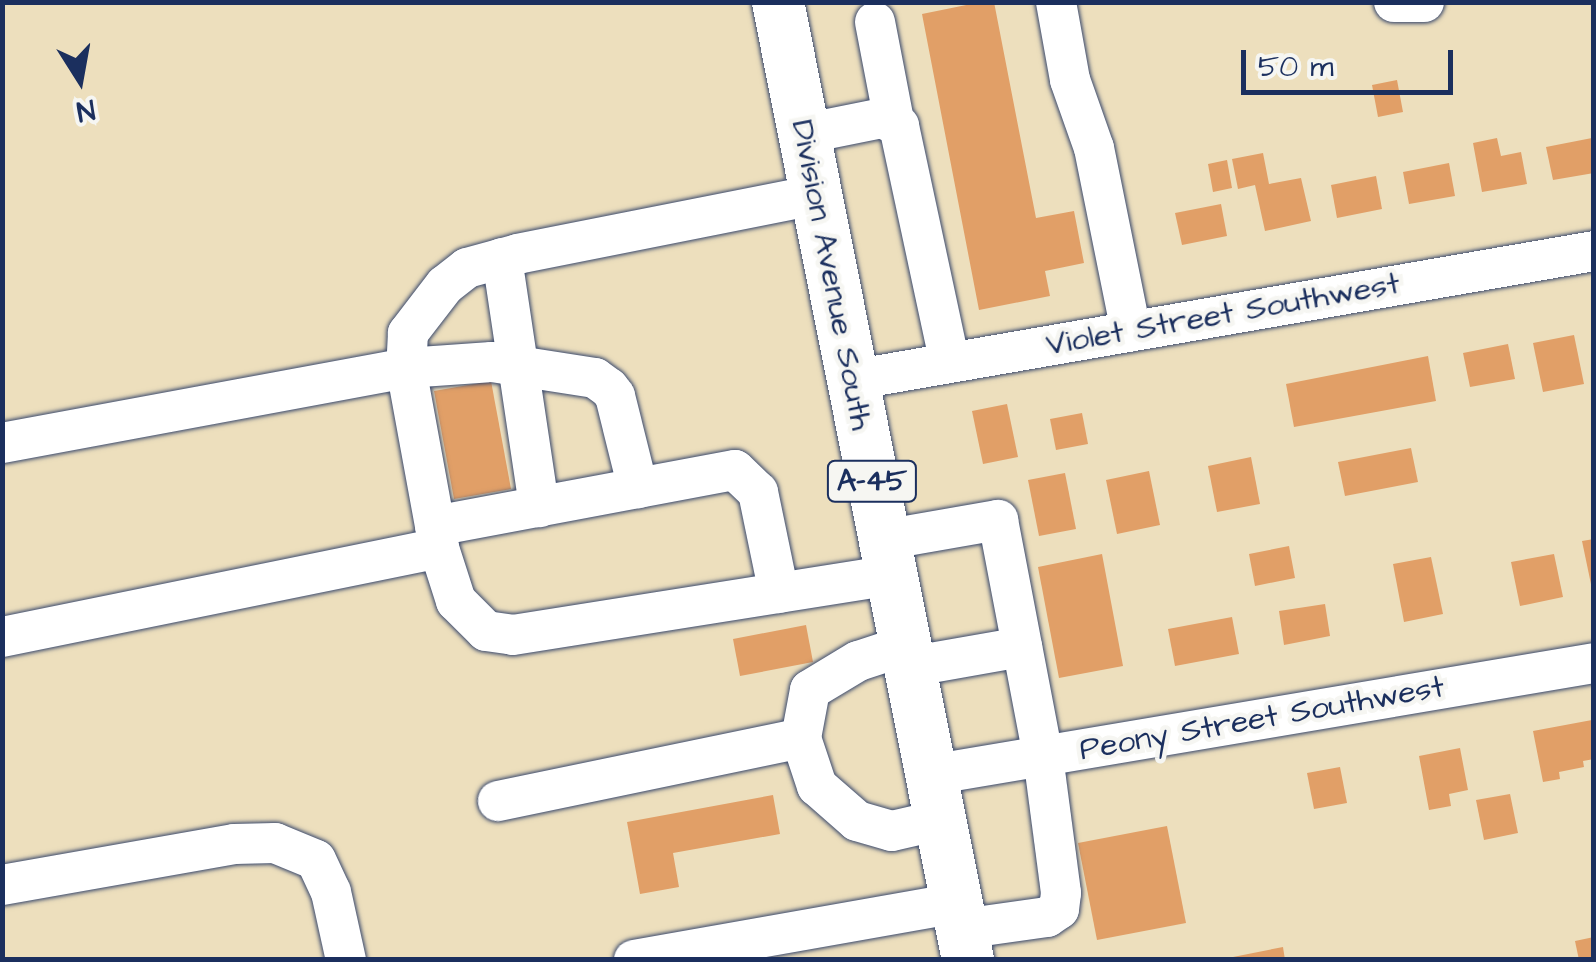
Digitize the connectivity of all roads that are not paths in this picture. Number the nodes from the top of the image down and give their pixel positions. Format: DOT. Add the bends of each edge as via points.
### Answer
graph roads {
  1 [pos="778,2"];
  2 [pos="1056,2"];
  3 [pos="1394,2"];
  4 [pos="1424,2"];
  5 [pos="875,22"];
  6 [pos="894,121"];
  7 [pos="803,134"];
  8 [pos="815,195"];
  9 [pos="1594,250"];
  10 [pos="502,258"];
  11 [pos="1131,332"];
  12 [pos="950,363"];
  13 [pos="520,366"];
  14 [pos="406,368"];
  15 [pos="852,380"];
  16 [pos="2,443"];
  17 [pos="638,488"];
  18 [pos="539,506"];
  19 [pos="437,537"];
  20 [pos="887,558"];
  21 [pos="779,594"];
  22 [pos="2,637"];
  23 [pos="1022,647"];
  24 [pos="906,656"];
  25 [pos="1594,662"];
  26 [pos="801,738"];
  27 [pos="1043,756"];
  28 [pos="935,798"];
  29 [pos="498,801"];
  30 [pos="2,885"];
  31 [pos="962,931"];
  32 [pos="346,960"];
  33 [pos="634,960"];
  1 -- 7 [label="main road, Division Avenue South / A-45"];
  2 -- 11 [label="street"];
  3 -- 4 [label="street"];
  5 -- 6 [label="street"];
  6 -- 7 [label="street"];
  6 -- 12 [label="street"];
  7 -- 8 [label="main road, Division Avenue South / A-45"];
  8 -- 10 [label="street"];
  8 -- 15 [label="main road, Division Avenue South / A-45"];
  9 -- 11 [label="street, Violet Street Southwest"];
  10 -- 13 [label="street"];
  10 -- 14 [label="street" via="467,268 421,310 408,333"];
  11 -- 12 [label="street, Violet Street Southwest"];
  12 -- 15 [label="street, Violet Street Southwest"];
  13 -- 14 [label="street"];
  13 -- 17 [label="street" via="595,378 609,388"];
  13 -- 18 [label="street"];
  14 -- 16 [label="street"];
  14 -- 19 [label="street"];
  15 -- 20 [label="main road, Division Avenue South / A-45"];
  17 -- 18 [label="street"];
  17 -- 21 [label="street" via="735,470 748,478 762,506"];
  18 -- 19 [label="street"];
  19 -- 21 [label="street" via="456,601 486,631 512,635"];
  19 -- 22 [label="street"];
  20 -- 21 [label="street"];
  20 -- 23 [label="street" via="998,520"];
  20 -- 24 [label="main road, Division Avenue South / A-45"];
  23 -- 24 [label="street"];
  23 -- 27 [label="street"];
  24 -- 26 [label="street" via="858,660 810,690"];
  24 -- 28 [label="main road, Division Avenue South / A-45"];
  25 -- 27 [label="street, Peony Street Southwest"];
  26 -- 28 [label="street" via="817,786 857,821 892,831"];
  26 -- 29 [label="street"];
  27 -- 28 [label="street, Peony Street Southwest"];
  27 -- 31 [label="street" via="1059,909 1047,917"];
  28 -- 31 [label="main road, Division Avenue South / A-45"];
  30 -- 32 [label="street" via="234,844 276,843 316,860"];
  31 -- 33 [label="street"];
}
